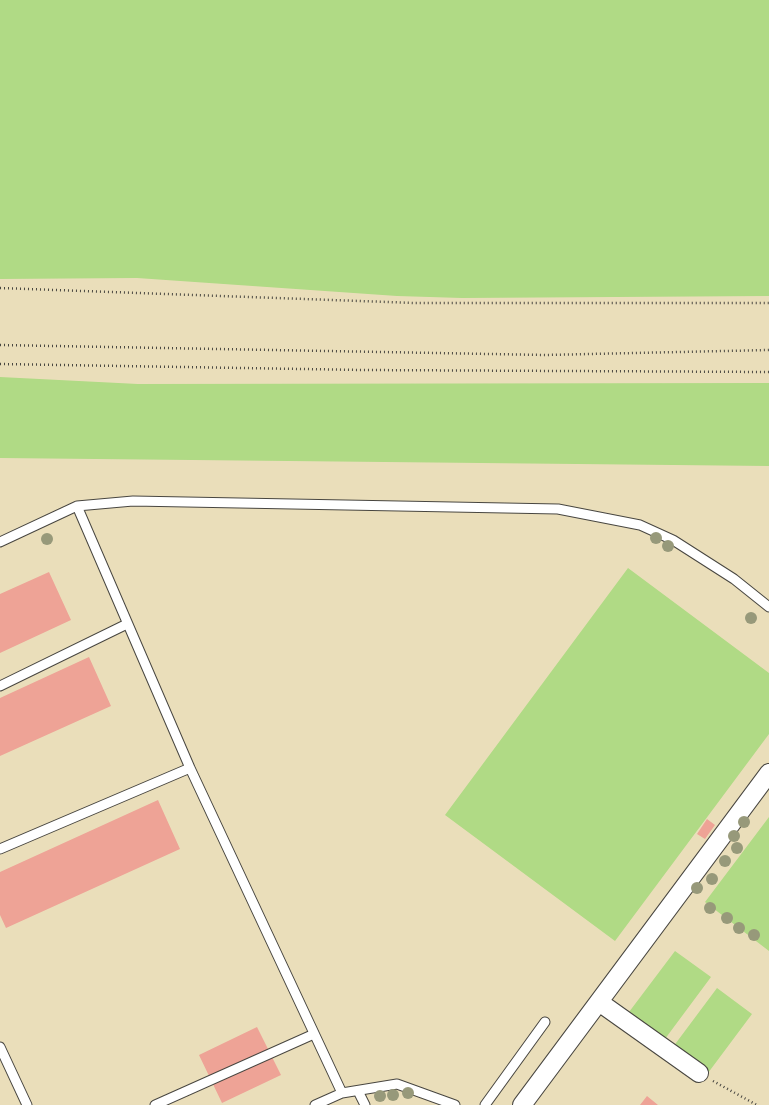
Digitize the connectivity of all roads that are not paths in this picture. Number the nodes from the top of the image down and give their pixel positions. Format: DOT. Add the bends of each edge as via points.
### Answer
graph roads {
  1 [pos="77,506"];
  2 [pos="0,542"];
  3 [pos="769,606"];
  4 [pos="127,624"];
  5 [pos="0,686"];
  6 [pos="190,768"];
  7 [pos="769,773"];
  8 [pos="0,850"];
  9 [pos="599,1002"];
  10 [pos="545,1022"];
  11 [pos="314,1034"];
  12 [pos="0,1047"];
  13 [pos="699,1073"];
  14 [pos="358,1091"];
  15 [pos="342,1093"];
  16 [pos="27,1105"];
  17 [pos="155,1105"];
  18 [pos="315,1105"];
  19 [pos="365,1105"];
  20 [pos="455,1105"];
  21 [pos="485,1105"];
  22 [pos="522,1105"];
  1 -- 2 [label="lane"];
  1 -- 3 [label="lane" via="133,501 558,509 640,525 673,540 734,579"];
  1 -- 4 [label="lane"];
  4 -- 5 [label="lane"];
  4 -- 6 [label="lane"];
  6 -- 8 [label="lane"];
  6 -- 11 [label="lane"];
  7 -- 9 [label="street"];
  9 -- 13 [label="street"];
  9 -- 22 [label="street"];
  10 -- 21 [label="lane"];
  11 -- 15 [label="lane"];
  11 -- 17 [label="lane"];
  12 -- 16 [label="lane"];
  14 -- 15 [label="lane"];
  14 -- 19 [label="lane"];
  14 -- 20 [label="lane" via="397,1084"];
  15 -- 18 [label="lane"];
}
